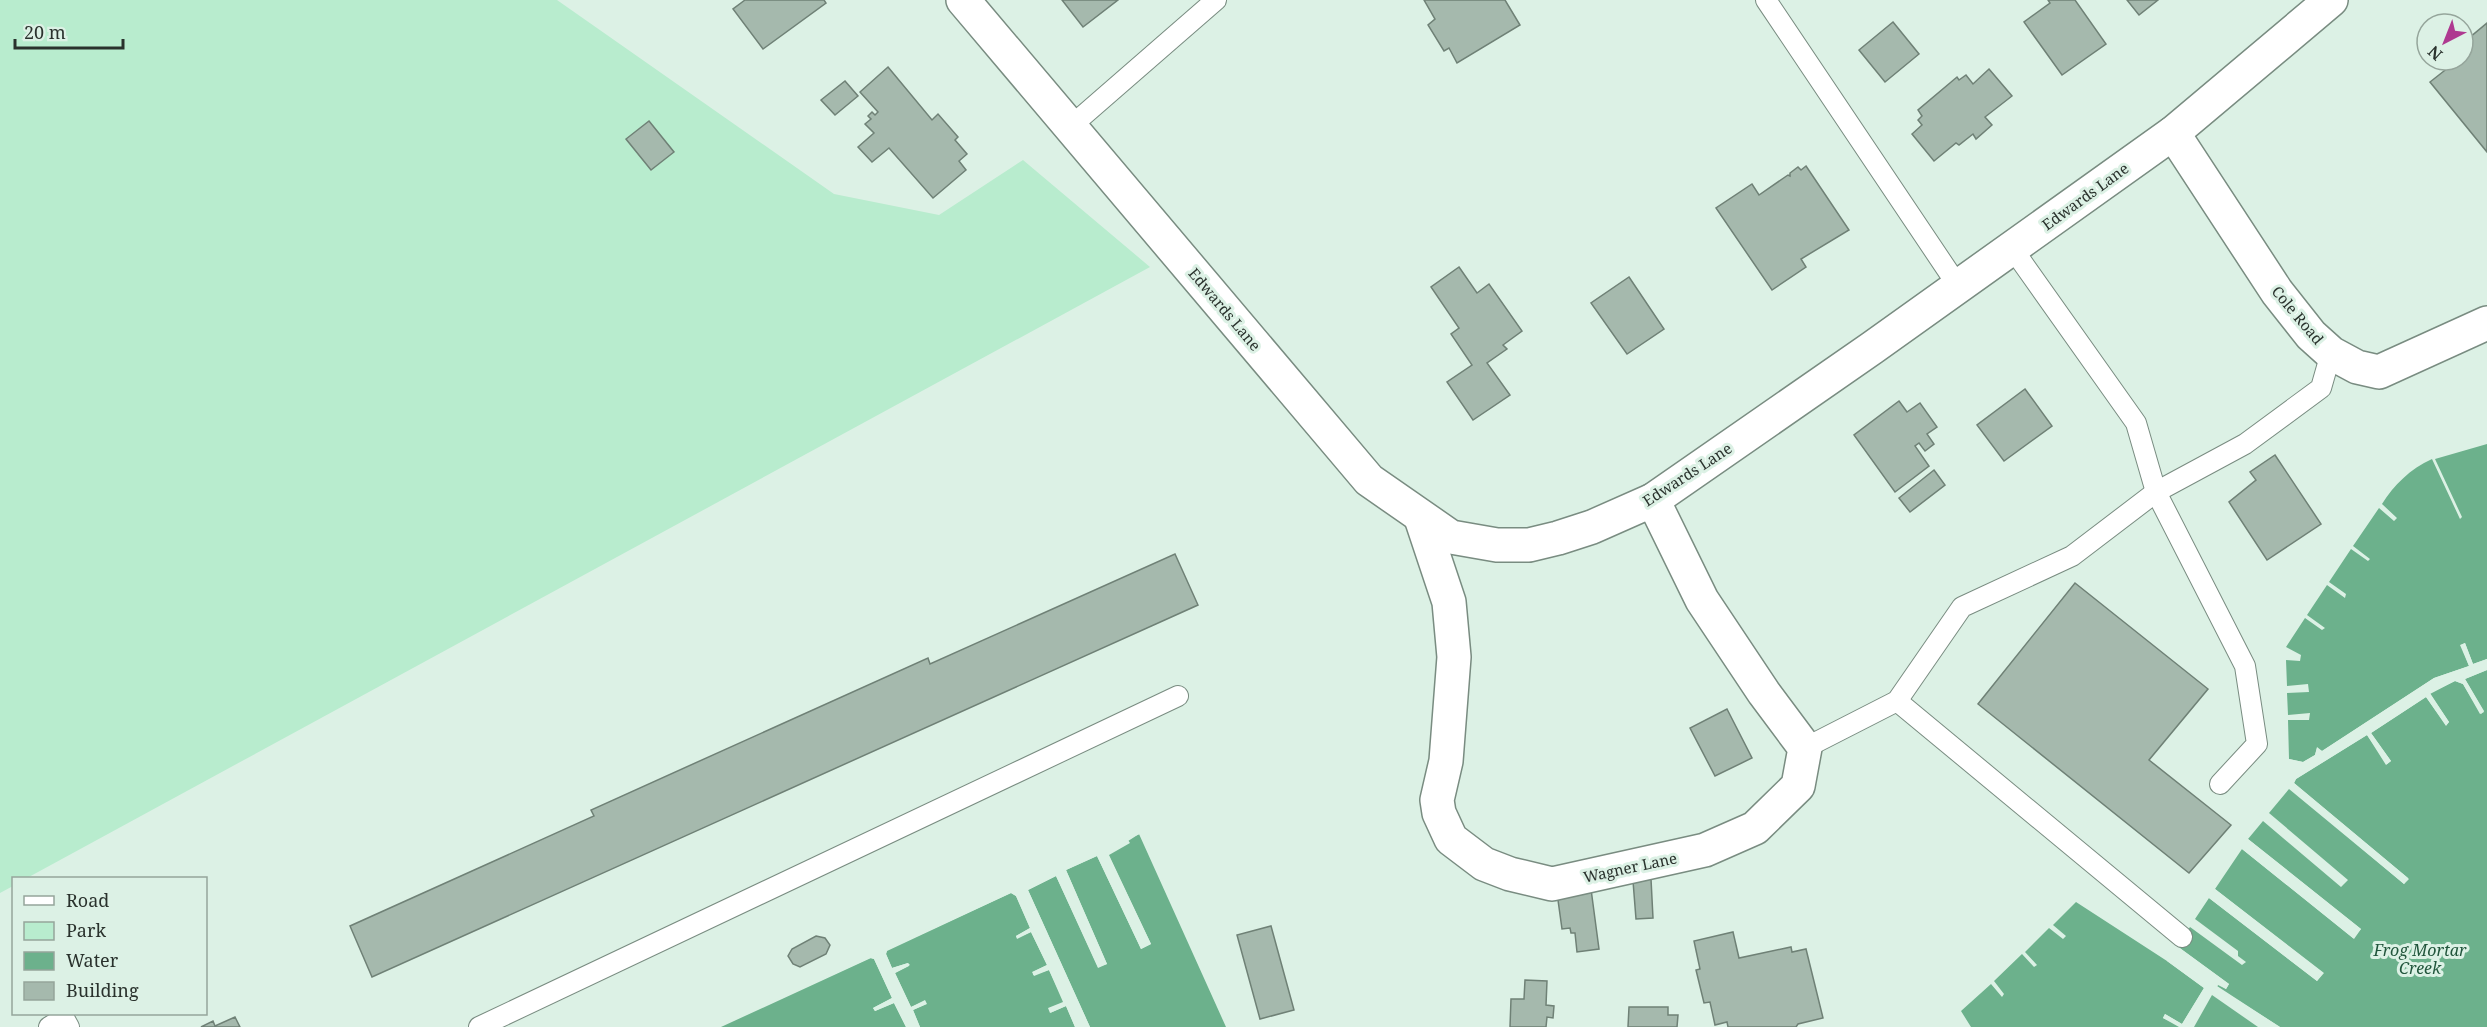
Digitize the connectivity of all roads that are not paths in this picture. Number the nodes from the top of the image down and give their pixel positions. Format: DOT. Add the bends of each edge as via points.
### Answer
graph roads {
  1 [pos="963,0"];
  2 [pos="1216,0"];
  3 [pos="1766,0"];
  4 [pos="2331,0"];
  5 [pos="1070,127"];
  6 [pos="2173,132"];
  7 [pos="2012,248"];
  8 [pos="1958,286"];
  9 [pos="2487,323"];
  10 [pos="2331,353"];
  11 [pos="2156,492"];
  12 [pos="1653,500"];
  13 [pos="1421,518"];
  14 [pos="1178,696"];
  15 [pos="1897,700"];
  16 [pos="1805,748"];
  17 [pos="2220,784"];
  18 [pos="2182,937"];
  19 [pos="49,1027"];
  20 [pos="69,1027"];
  21 [pos="479,1027"];
  1 -- 5 [label="street, Edwards Lane"];
  2 -- 5 [label="lane"];
  3 -- 8 [label="lane"];
  4 -- 6 [label="street, Edwards Lane"];
  5 -- 13 [label="street, Edwards Lane" via="1369,480"];
  6 -- 7 [label="street, Edwards Lane"];
  6 -- 10 [label="street, Cole Road" via="2277,292"];
  7 -- 8 [label="street, Edwards Lane"];
  7 -- 11 [label="lane" via="2136,423"];
  8 -- 12 [label="street, Edwards Lane"];
  9 -- 10 [label="street, Cole Road" via="2379,372 2357,367"];
  10 -- 11 [label="lane" via="2321,388 2245,444"];
  11 -- 15 [label="lane" via="2072,556 1962,607"];
  11 -- 17 [label="lane" via="2245,666 2257,744"];
  12 -- 13 [label="street, Edwards Lane" via="1592,527 1529,545 1497,545 1451,537"];
  12 -- 16 [label="street" via="1702,600"];
  13 -- 16 [label="street, Wagner Lane" via="1449,602 1454,657 1446,761 1437,800 1439,813 1450,839 1484,864 1552,884 1705,850 1755,828 1798,786"];
  14 -- 21 [label="lane"];
  15 -- 16 [label="lane"];
  15 -- 18 [label="lane"];
  19 -- 20 [label="lane" via="64,1018"];
}
